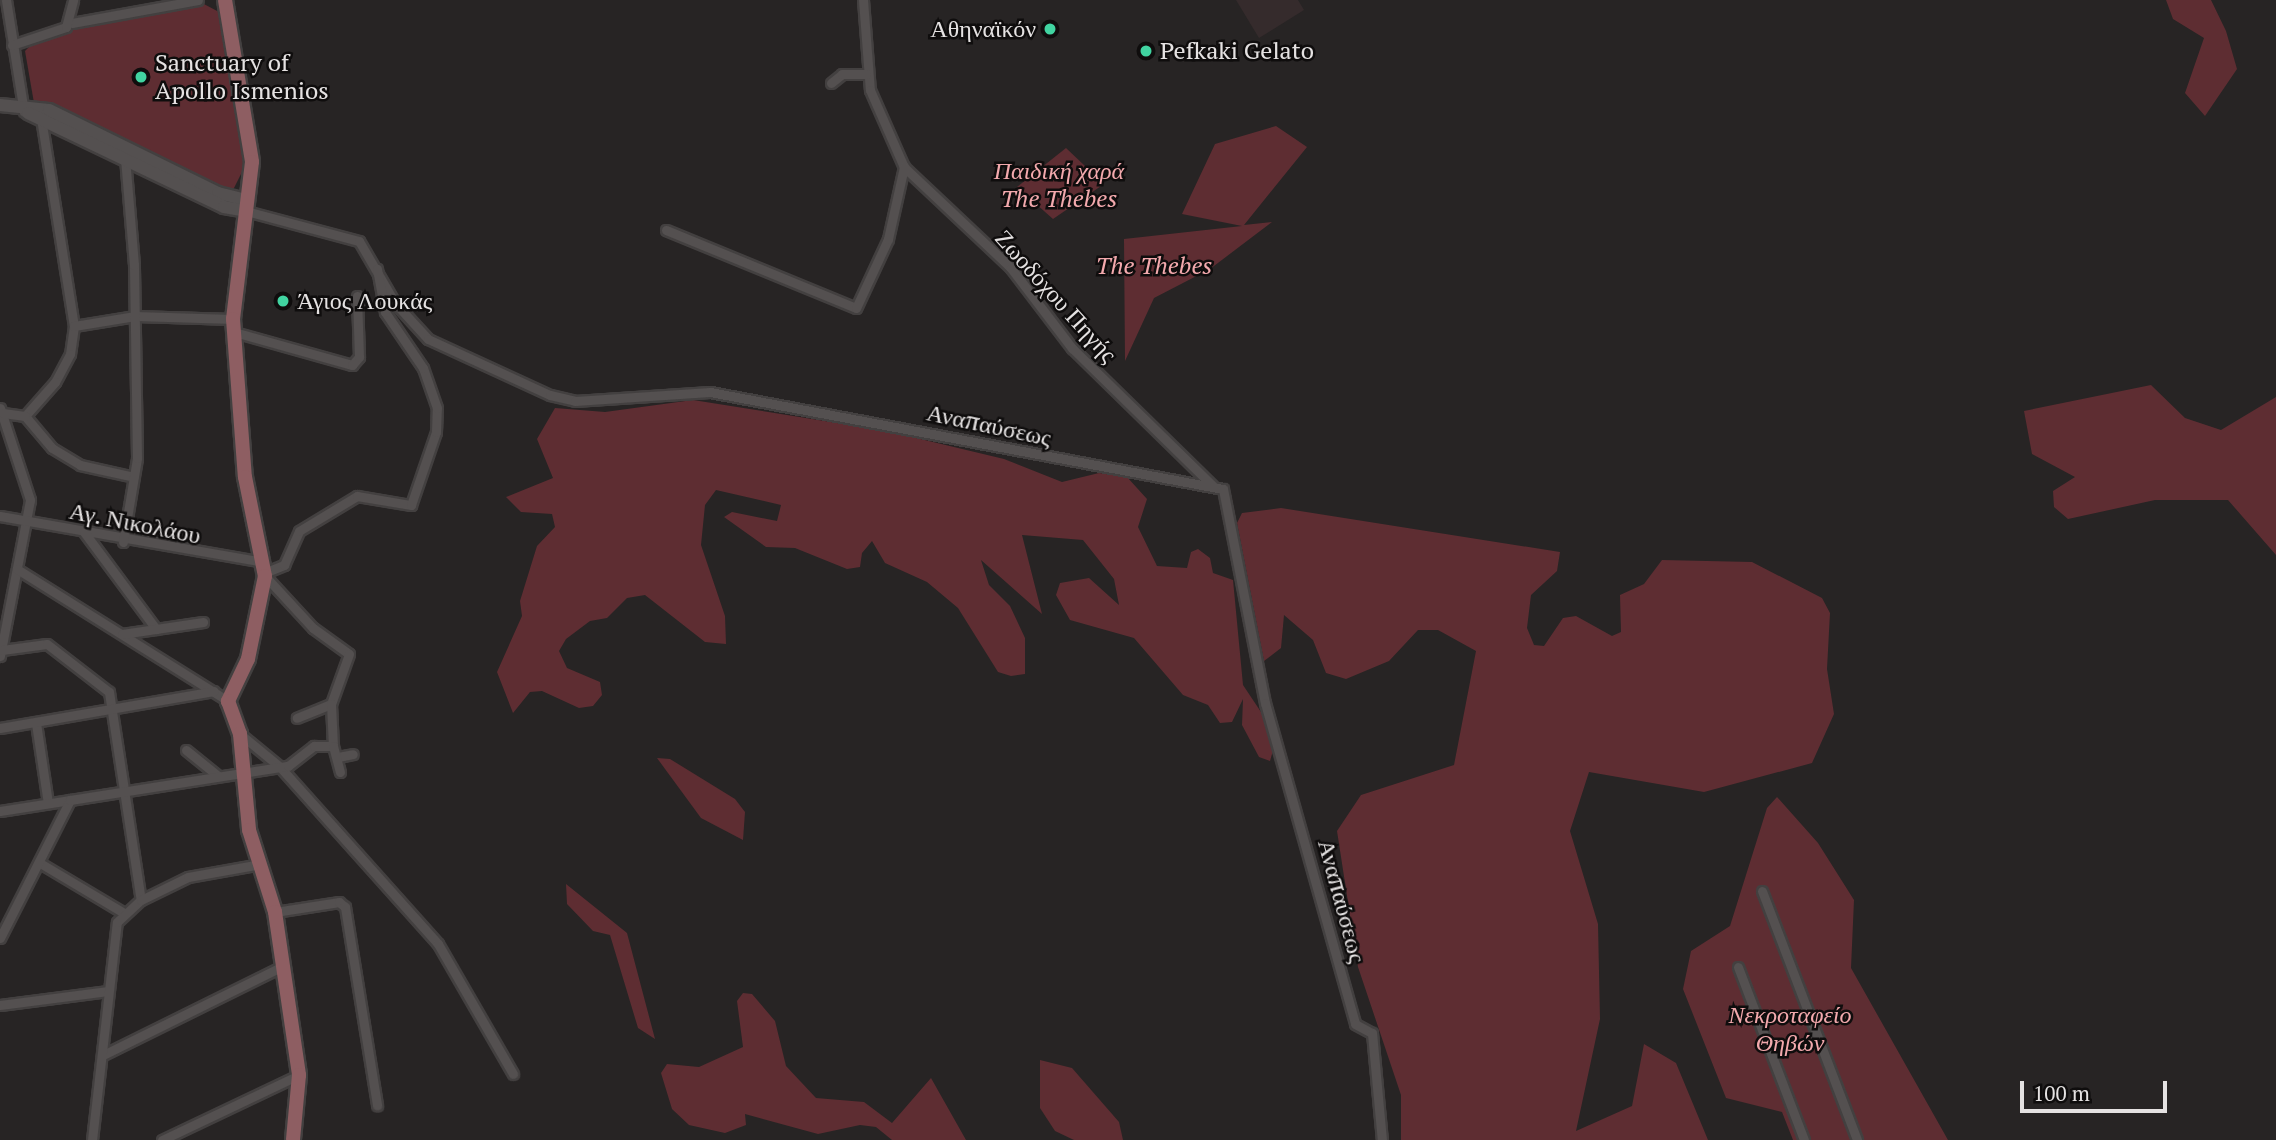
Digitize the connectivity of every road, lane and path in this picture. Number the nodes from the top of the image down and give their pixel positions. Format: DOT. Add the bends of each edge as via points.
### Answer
graph roads {
  1 [pos="6,0"];
  2 [pos="73,0"];
  3 [pos="198,0"];
  4 [pos="225,0"];
  5 [pos="863,0"];
  6 [pos="148,5"];
  7 [pos="72,23"];
  8 [pos="12,45"];
  9 [pos="866,74"];
  10 [pos="831,83"];
  11 [pos="0,105"];
  12 [pos="24,108"];
  13 [pos="0,113"];
  14 [pos="40,116"];
  15 [pos="120,151"];
  16 [pos="904,167"];
  17 [pos="247,205"];
  18 [pos="666,230"];
  19 [pos="377,268"];
  20 [pos="357,296"];
  21 [pos="135,316"];
  22 [pos="234,325"];
  23 [pos="74,326"];
  24 [pos="2,411"];
  25 [pos="25,416"];
  26 [pos="1188,461"];
  27 [pos="134,477"];
  28 [pos="1174,480"];
  29 [pos="1213,487"];
  30 [pos="0,516"];
  31 [pos="26,522"];
  32 [pos="84,532"];
  33 [pos="124,542"];
  34 [pos="17,569"];
  35 [pos="264,570"];
  36 [pos="203,622"];
  37 [pos="156,629"];
  38 [pos="121,634"];
  39 [pos="1,653"];
  40 [pos="214,691"];
  41 [pos="228,701"];
  42 [pos="331,704"];
  43 [pos="111,713"];
  44 [pos="297,718"];
  45 [pos="36,723"];
  46 [pos="1,730"];
  47 [pos="240,734"];
  48 [pos="333,746"];
  49 [pos="186,750"];
  50 [pos="353,754"];
  51 [pos="338,757"];
  52 [pos="280,767"];
  53 [pos="340,772"];
  54 [pos="239,773"];
  55 [pos="218,776"];
  56 [pos="122,791"];
  57 [pos="71,800"];
  58 [pos="48,803"];
  59 [pos="0,811"];
  60 [pos="40,863"];
  61 [pos="261,864"];
  62 [pos="1762,891"];
  63 [pos="141,900"];
  64 [pos="275,912"];
  65 [pos="124,913"];
  66 [pos="0,922"];
  67 [pos="3,935"];
  68 [pos="281,967"];
  69 [pos="1738,967"];
  70 [pos="108,991"];
  71 [pos="0,1005"];
  72 [pos="103,1055"];
  73 [pos="513,1074"];
  74 [pos="299,1075"];
  75 [pos="377,1105"];
  76 [pos="92,1140"];
  77 [pos="162,1140"];
  78 [pos="293,1140"];
  79 [pos="1382,1140"];
  80 [pos="1804,1140"];
  81 [pos="1857,1140"];
  1 -- 8 [label="street"];
  2 -- 7 [label="street"];
  3 -- 6 [label="street"];
  4 -- 17 [label="main road" via="248,115"];
  5 -- 9 [label="street, Ζωοδόχου Πηγής"];
  6 -- 7 [label="street"];
  7 -- 8 [label="street"];
  8 -- 12 [label="street"];
  9 -- 10 [label="street" via="842,74"];
  9 -- 16 [label="street, Ζωοδόχου Πηγής" via="879,120"];
  11 -- 12 [label="street"];
  12 -- 13 [label="street"];
  12 -- 14 [label="street"];
  12 -- 15 [label="street" via="64,115"];
  14 -- 15 [label="street"];
  14 -- 23 [label="street"];
  15 -- 17 [label="street" via="224,207"];
  15 -- 21 [label="street"];
  16 -- 18 [label="street" via="888,239 856,308"];
  16 -- 26 [label="street, Ζωοδόχου Πηγής" via="1011,268 1072,348"];
  17 -- 19 [label="street, Αναπαύσεως" via="348,235"];
  17 -- 22 [label="main road"];
  19 -- 28 [label="street, Αναπαύσεως" via="395,303 428,339 550,395 575,401 710,391"];
  19 -- 35 [label="street" via="386,312 423,368 437,408 436,432 411,505 357,496 299,531 284,565"];
  20 -- 22 [label="street" via="359,357 352,365"];
  21 -- 22 [label="street"];
  21 -- 23 [label="street"];
  21 -- 27 [label="street"];
  22 -- 35 [label="main road" via="245,477"];
  23 -- 25 [label="street" via="70,355 55,382"];
  24 -- 25 [label="street"];
  24 -- 31 [label="street" via="29,491"];
  25 -- 27 [label="street" via="52,448 80,465"];
  26 -- 28 [label="street"];
  26 -- 29 [label="street, Ζωοδόχου Πηγής"];
  27 -- 33 [label="street"];
  28 -- 29 [label="street, Αναπαύσεως"];
  29 -- 79 [label="street, Αναπαύσεως" via="1223,489 1265,703 1355,1024 1372,1033"];
  30 -- 31 [label="street, Αγ. Νικολάου"];
  31 -- 32 [label="street, Αγ. Νικολάου"];
  31 -- 34 [label="street"];
  32 -- 33 [label="street, Αγ. Νικολάου"];
  32 -- 37 [label="street"];
  33 -- 35 [label="street, Αγ. Νικολάου"];
  34 -- 38 [label="street"];
  34 -- 39 [label="street"];
  35 -- 41 [label="main road" via="248,659"];
  35 -- 42 [label="street" via="313,628 349,654"];
  36 -- 37 [label="street"];
  37 -- 38 [label="street"];
  38 -- 40 [label="street"];
  39 -- 43 [label="street" via="47,644 109,692"];
  40 -- 41 [label="street"];
  40 -- 43 [label="street"];
  41 -- 47 [label="main road"];
  42 -- 44 [label="street"];
  42 -- 48 [label="street"];
  43 -- 45 [label="street"];
  43 -- 56 [label="street"];
  45 -- 46 [label="street"];
  45 -- 58 [label="street"];
  47 -- 52 [label="street"];
  47 -- 54 [label="main road"];
  48 -- 51 [label="street"];
  48 -- 52 [label="street" via="314,746"];
  49 -- 55 [label="street"];
  50 -- 51 [label="street"];
  51 -- 53 [label="street"];
  52 -- 54 [label="street"];
  52 -- 73 [label="street" via="438,944"];
  54 -- 55 [label="street"];
  54 -- 61 [label="main road"];
  55 -- 56 [label="street"];
  56 -- 57 [label="street"];
  56 -- 63 [label="street"];
  57 -- 58 [label="street"];
  57 -- 60 [label="street"];
  58 -- 59 [label="street"];
  60 -- 65 [label="street"];
  60 -- 67 [label="street"];
  61 -- 63 [label="street" via="188,877"];
  61 -- 64 [label="main road"];
  62 -- 81 [label="street"];
  63 -- 65 [label="street"];
  64 -- 68 [label="main road"];
  64 -- 75 [label="street" via="339,902 345,907"];
  65 -- 70 [label="street" via="113,933"];
  66 -- 67 [label="street"];
  68 -- 72 [label="street"];
  68 -- 74 [label="main road"];
  69 -- 80 [label="street"];
  70 -- 71 [label="street"];
  70 -- 72 [label="street"];
  72 -- 76 [label="street"];
  74 -- 77 [label="street"];
  74 -- 78 [label="main road"];
}
